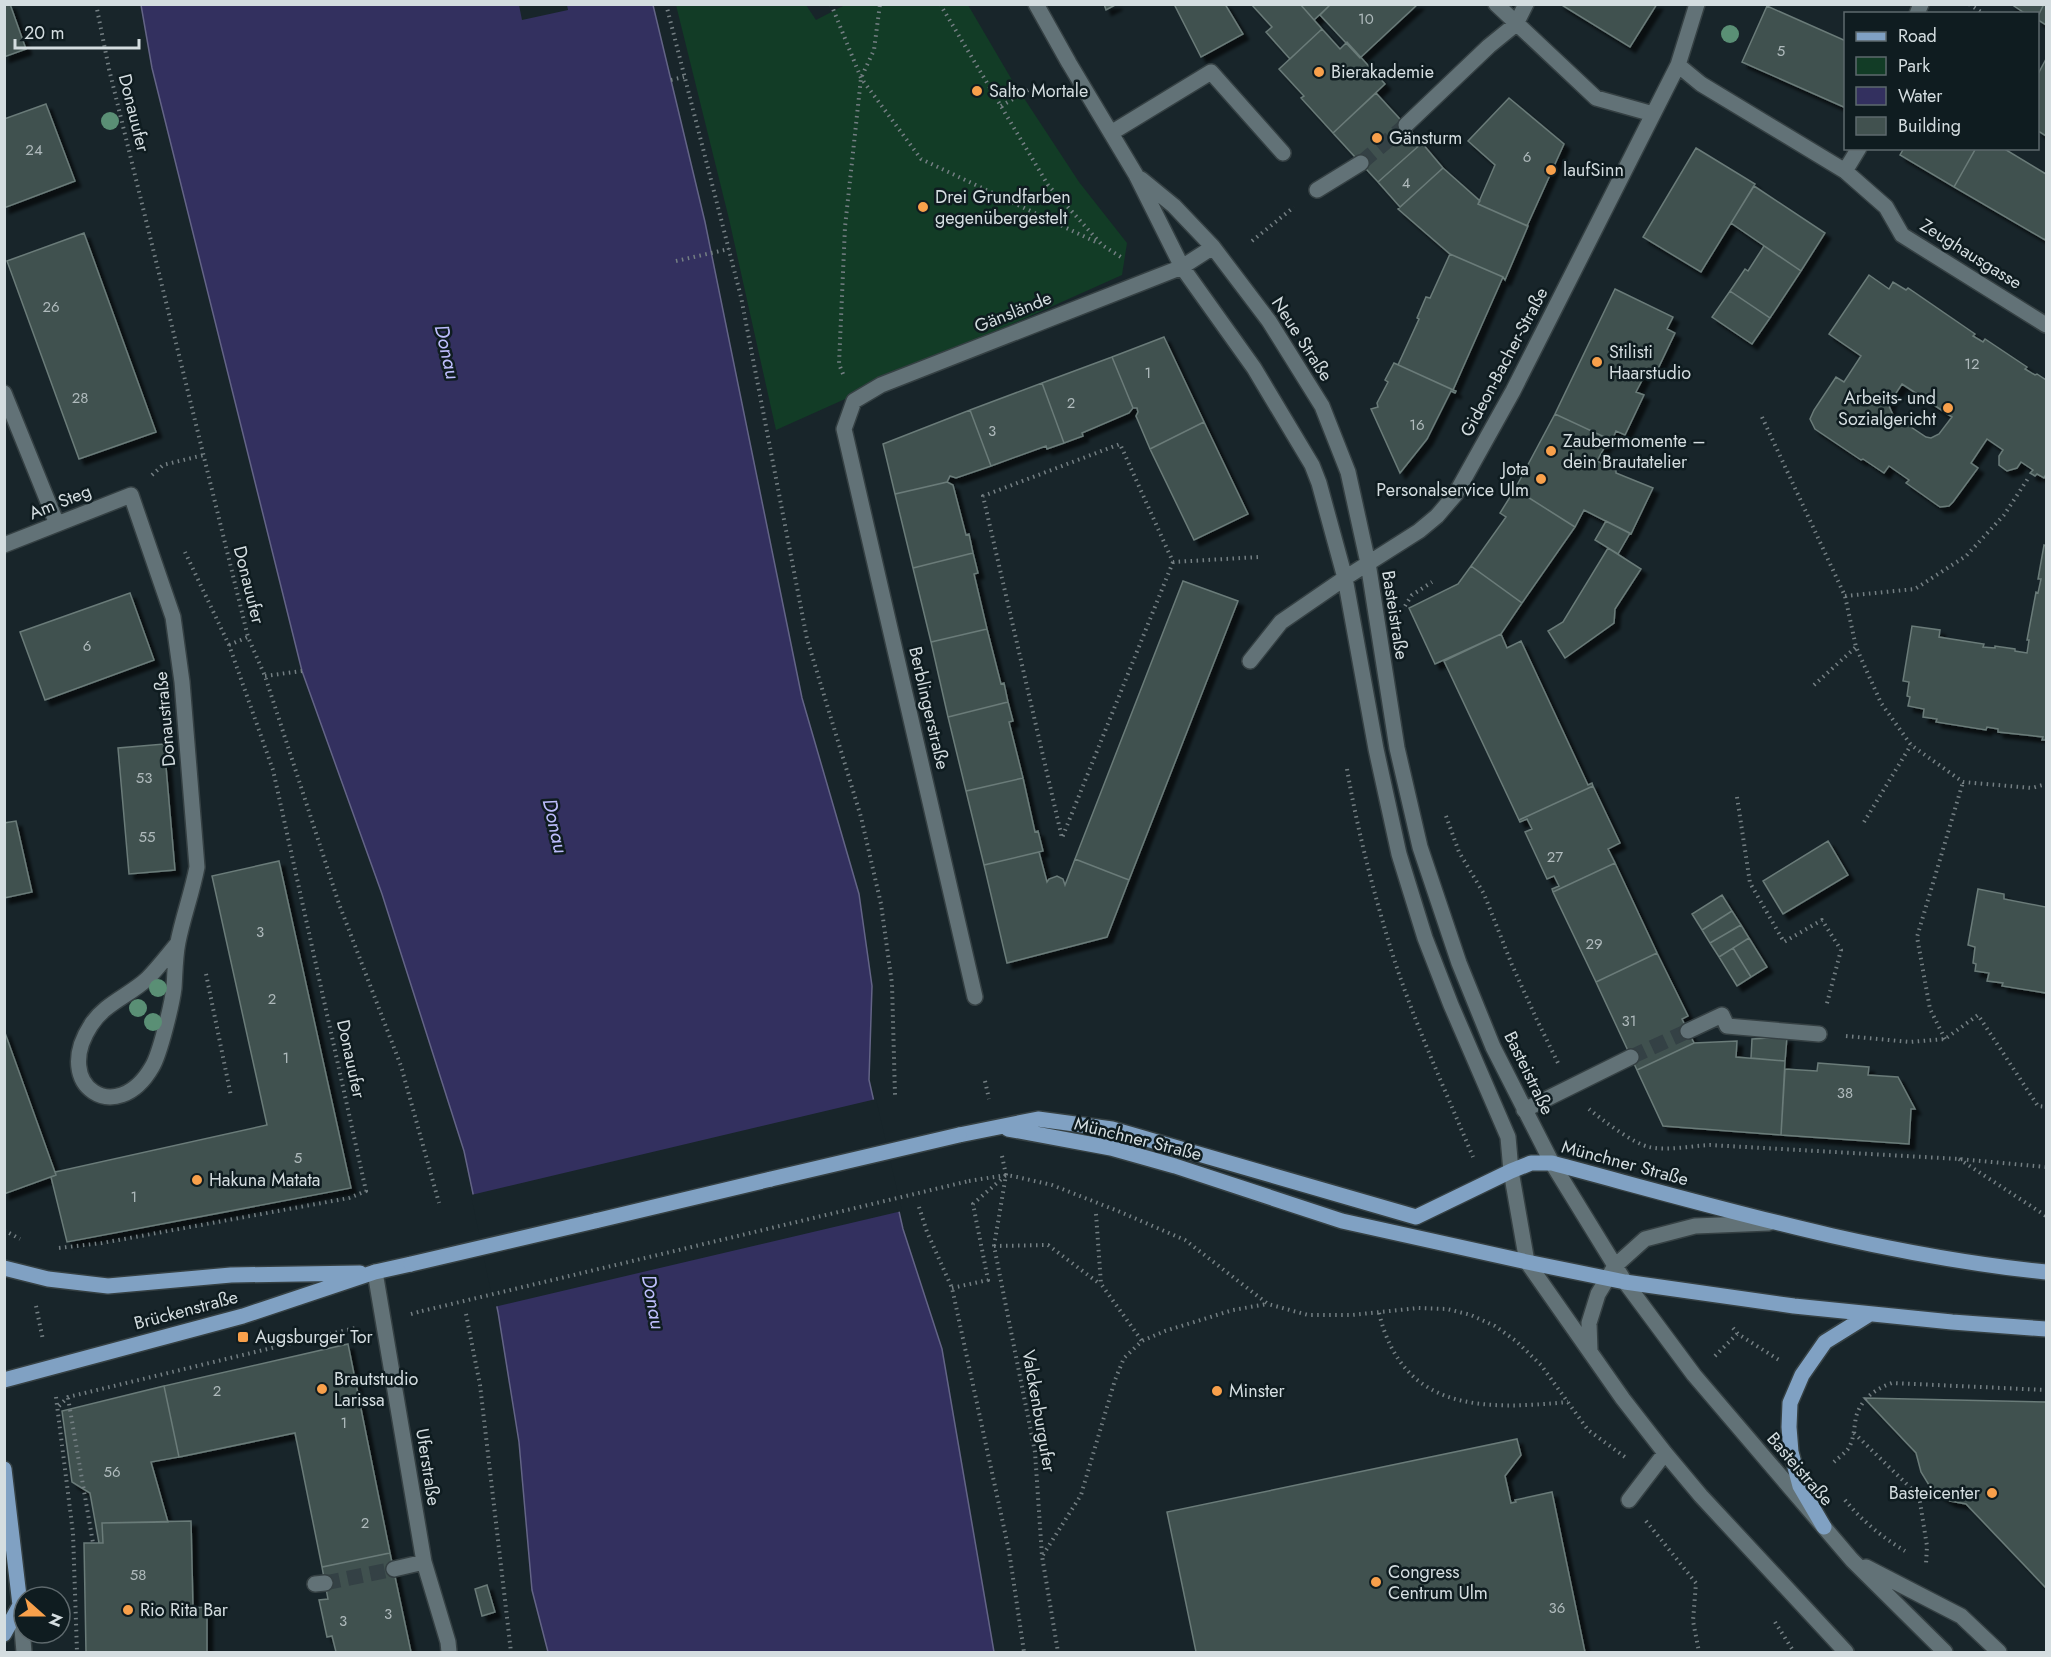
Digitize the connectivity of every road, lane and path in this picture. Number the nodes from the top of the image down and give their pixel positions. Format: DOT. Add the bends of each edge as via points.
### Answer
graph roads {
  1 [pos="96,4"];
  2 [pos="666,4"];
  3 [pos="831,4"];
  4 [pos="880,4"];
  5 [pos="940,4"];
  6 [pos="1036,4"];
  7 [pos="1496,4"];
  8 [pos="1526,4"];
  9 [pos="1697,4"];
  10 [pos="1516,24"];
  11 [pos="1678,65"];
  12 [pos="684,77"];
  13 [pos="861,78"];
  14 [pos="671,80"];
  15 [pos="1035,87"];
  16 [pos="1001,106"];
  17 [pos="1653,114"];
  18 [pos="1406,125"];
  19 [pos="1111,133"];
  20 [pos="1857,150"];
  21 [pos="1283,153"];
  22 [pos="1361,163"];
  23 [pos="1845,171"];
  24 [pos="1136,175"];
  25 [pos="1317,190"];
  26 [pos="1290,210"];
  27 [pos="1252,241"];
  28 [pos="1102,245"];
  29 [pos="1213,247"];
  30 [pos="729,249"];
  31 [pos="676,261"];
  32 [pos="1182,267"];
  33 [pos="1154,278"];
  34 [pos="2046,325"];
  35 [pos="4,393"];
  36 [pos="854,401"];
  37 [pos="1762,417"];
  38 [pos="204,455"];
  39 [pos="163,465"];
  40 [pos="2030,477"];
  41 [pos="131,495"];
  42 [pos="57,524"];
  43 [pos="4,545"];
  44 [pos="1259,557"];
  45 [pos="1173,562"];
  46 [pos="1368,564"];
  47 [pos="1345,578"];
  48 [pos="1432,582"];
  49 [pos="1845,596"];
  50 [pos="1406,613"];
  51 [pos="248,637"];
  52 [pos="1856,647"];
  53 [pos="1250,661"];
  54 [pos="302,671"];
  55 [pos="265,676"];
  56 [pos="1814,685"];
  57 [pos="1911,745"];
  58 [pos="1963,782"];
  59 [pos="2046,784"];
  60 [pos="1737,797"];
  61 [pos="1444,808"];
  62 [pos="1864,822"];
  63 [pos="177,944"];
  64 [pos="205,967"];
  65 [pos="975,997"];
  66 [pos="1688,1031"];
  67 [pos="1819,1034"];
  68 [pos="1945,1040"];
  69 [pos="1631,1057"];
  70 [pos="1571,1087"];
  71 [pos="895,1095"];
  72 [pos="231,1096"];
  73 [pos="2046,1107"];
  74 [pos="1524,1110"];
  75 [pos="996,1127"];
  76 [pos="1959,1159"];
  77 [pos="1552,1162"];
  78 [pos="2046,1167"];
  79 [pos="1511,1171"];
  80 [pos="1006,1175"];
  81 [pos="689,1199"];
  82 [pos="439,1203"];
  83 [pos="919,1207"];
  84 [pos="1096,1214"];
  85 [pos="2046,1216"];
  86 [pos="1775,1223"];
  87 [pos="4,1230"];
  88 [pos="49,1246"];
  89 [pos="994,1246"];
  90 [pos="1527,1262"];
  91 [pos="4,1268"];
  92 [pos="375,1272"];
  93 [pos="1611,1272"];
  94 [pos="2046,1272"];
  95 [pos="29,1275"];
  96 [pos="1625,1282"];
  97 [pos="1101,1284"];
  98 [pos="952,1288"];
  99 [pos="1268,1304"];
  100 [pos="422,1311"];
  101 [pos="1379,1312"];
  102 [pos="466,1314"];
  103 [pos="1870,1314"];
  104 [pos="384,1321"];
  105 [pos="2046,1329"];
  106 [pos="1738,1334"];
  107 [pos="1142,1341"];
  108 [pos="1590,1351"];
  109 [pos="49,1367"];
  110 [pos="1802,1375"];
  111 [pos="4,1380"];
  112 [pos="2046,1390"];
  113 [pos="68,1397"];
  114 [pos="1568,1402"];
  115 [pos="58,1407"];
  116 [pos="1854,1433"];
  117 [pos="1665,1453"];
  118 [pos="1630,1460"];
  119 [pos="1834,1462"];
  120 [pos="4,1469"];
  121 [pos="1839,1492"];
  122 [pos="1629,1500"];
  123 [pos="1824,1527"];
  124 [pos="8,1534"];
  125 [pos="93,1543"];
  126 [pos="1907,1552"];
  127 [pos="1042,1556"];
  128 [pos="1917,1558"];
  129 [pos="1852,1560"];
  130 [pos="424,1562"];
  131 [pos="394,1569"];
  132 [pos="17,1585"];
  133 [pos="12,1620"];
  134 [pos="4,1634"];
  135 [pos="77,1653"];
  136 [pos="449,1653"];
  137 [pos="511,1653"];
  138 [pos="1024,1653"];
  139 [pos="1058,1653"];
  140 [pos="1699,1653"];
  141 [pos="1846,1653"];
  142 [pos="1946,1653"];
  143 [pos="1999,1653"];
  1 -- 38 [label="path, Donauufer"];
  2 -- 12 [label="path"];
  3 -- 13 [label="path"];
  4 -- 13 [label="path" via="874,50"];
  5 -- 16 [label="path"];
  6 -- 19 [label="street, Neue Straße"];
  7 -- 10 [label="street"];
  8 -- 10 [label="street"];
  9 -- 11 [label="street, Gideon-Bacher-Straße"];
  10 -- 17 [label="street" via="1596,98"];
  10 -- 18 [label="street"];
  11 -- 17 [label="street, Gideon-Bacher-Straße"];
  11 -- 23 [label="street, Zeughausgasse" via="1701,84"];
  12 -- 14 [label="path"];
  12 -- 30 [label="path"];
  13 -- 28 [label="path" via="921,159"];
  13 -- 36 [label="path" via="845,227 839,364"];
  15 -- 16 [label="path"];
  16 -- 28 [label="path" via="1048,186"];
  17 -- 46 [label="street, Gideon-Bacher-Straße" via="1513,391 1455,495 1419,531"];
  19 -- 21 [label="street" via="1211,72"];
  19 -- 24 [label="street, Neue Straße"];
  20 -- 23 [label="street"];
  22 -- 25 [label="street"];
  23 -- 34 [label="street, Zeughausgasse" via="1886,207 1902,234"];
  24 -- 29 [label="street, Neue Straße" via="1174,206"];
  24 -- 32 [label="street, Neue Straße"];
  26 -- 27 [label="path"];
  28 -- 33 [label="path"];
  29 -- 32 [label="street, Gänslände"];
  29 -- 46 [label="street, Neue Straße" via="1269,321 1322,406 1348,472"];
  30 -- 31 [label="path"];
  30 -- 71 [label="path" via="807,639 861,817 881,904 892,984"];
  32 -- 33 [label="street, Gänslände"];
  32 -- 47 [label="street, Neue Straße" via="1254,368 1312,465"];
  33 -- 36 [label="street, Gänslände" via="881,385"];
  35 -- 42 [label="street"];
  36 -- 65 [label="street, Berblingerstraße" via="844,429"];
  37 -- 49 [label="path"];
  38 -- 39 [label="path"];
  38 -- 51 [label="path, Donauufer"];
  40 -- 49 [label="path" via="2004,515 1966,555 1915,589"];
  41 -- 42 [label="street, Am Steg"];
  41 -- 63 [label="street, Donaustraße" via="173,617 182,682 197,867"];
  42 -- 43 [label="street, Am Steg"];
  44 -- 45 [label="path"];
  45 -- 45 [label="path" via="1120,444 983,496 1062,838"];
  46 -- 47 [label="street, Gideon-Bacher-Straße"];
  46 -- 74 [label="street, Basteistraße" via="1397,748 1420,848 1459,963"];
  47 -- 53 [label="street, Gideon-Bacher-Straße" via="1281,622"];
  47 -- 79 [label="street" via="1399,854 1425,938 1508,1137"];
  48 -- 50 [label="path" via="1412,595"];
  49 -- 52 [label="path"];
  51 -- 55 [label="path"];
  51 -- 88 [label="path, Donauufer" via="229,645 273,770 366,1191 349,1198 102,1243"];
  52 -- 56 [label="path"];
  52 -- 57 [label="path" via="1881,703"];
  54 -- 55 [label="path"];
  55 -- 82 [label="path" via="339,904 401,1066"];
  57 -- 58 [label="path"];
  57 -- 62 [label="path"];
  58 -- 59 [label="path" via="2032,788"];
  58 -- 68 [label="path" via="1917,937 1930,1010"];
  60 -- 67 [label="path" via="1750,883 1784,942 1822,920 1841,950"];
  61 -- 70 [label="path" via="1459,852 1484,894 1532,1011"];
  63 -- 63 [label="street, Donaustraße" via="147,979 91,1024 78,1061 86,1086 96,1095 124,1094 138,1085 153,1066 173,991"];
  64 -- 72 [label="path"];
  66 -- 67 [label="street" via="1722,1015 1727,1026"];
  67 -- 68 [label="path" via="1910,1042"];
  68 -- 73 [label="path" via="1978,1015 2038,1106"];
  69 -- 70 [label="street"];
  70 -- 74 [label="street"];
  70 -- 76 [label="path" via="1590,1110 1647,1147 1710,1145"];
  74 -- 77 [label="street, Basteistraße"];
  75 -- 79 [label="main road, Münchner Straße" via="1038,1119 1112,1129 1416,1217"];
  75 -- 81 [label="main road, Münchner Straße, bridge"];
  75 -- 90 [label="main road, Münchner Straße" via="1111,1148 1342,1221"];
  76 -- 78 [label="path"];
  76 -- 85 [label="path"];
  77 -- 79 [label="main road, Münchner Straße" via="1531,1163"];
  77 -- 86 [label="main road, Münchner Straße"];
  77 -- 93 [label="street, Basteistraße"];
  79 -- 90 [label="street"];
  80 -- 89 [label="path, Valckenburgufer"];
  80 -- 98 [label="path" via="973,1204 988,1280"];
  80 -- 99 [label="path" via="1052,1185 1185,1240"];
  80 -- 100 [label="path, bridge"];
  81 -- 92 [label="main road, Brückenstraße, bridge"];
  83 -- 98 [label="path"];
  84 -- 97 [label="path"];
  86 -- 93 [label="street" via="1695,1226 1663,1233 1645,1239"];
  86 -- 94 [label="main road, Münchner Straße" via="1937,1258"];
  87 -- 95 [label="path" via="22,1241"];
  89 -- 97 [label="path" via="1048,1245"];
  89 -- 127 [label="path, Valckenburgufer" via="1035,1452"];
  90 -- 93 [label="main road, Münchner Straße"];
  90 -- 108 [label="street"];
  91 -- 95 [label="main road, Brückenstraße"];
  92 -- 95 [label="main road, Brückenstraße" via="231,1275 108,1286"];
  92 -- 104 [label="street, Uferstraße"];
  92 -- 109 [label="main road, Brückenstraße" via="243,1316"];
  93 -- 96 [label="main road, Münchner Straße"];
  93 -- 108 [label="street" via="1598,1294 1589,1323"];
  95 -- 109 [label="path"];
  96 -- 103 [label="main road, Münchner Straße"];
  96 -- 123 [label="street, Basteistraße" via="1694,1376"];
  97 -- 107 [label="path"];
  98 -- 138 [label="path" via="1009,1551"];
  99 -- 101 [label="path" via="1308,1315"];
  99 -- 107 [label="path" via="1187,1323"];
  101 -- 114 [label="path" via="1418,1308 1472,1315 1516,1341"];
  101 -- 114 [label="path" via="1398,1361 1419,1382 1453,1400 1495,1406"];
  102 -- 137 [label="path" via="480,1384"];
  103 -- 105 [label="main road, Münchner Straße"];
  103 -- 110 [label="main road" via="1825,1342"];
  104 -- 113 [label="path"];
  104 -- 130 [label="street, Uferstraße"];
  106 -- 110 [label="path"];
  107 -- 127 [label="path" via="1124,1358 1115,1380 1081,1495"];
  108 -- 117 [label="street"];
  109 -- 111 [label="main road, Brückenstraße"];
  109 -- 115 [label="path"];
  110 -- 123 [label="main road" via="1790,1403 1791,1452 1800,1486"];
  112 -- 116 [label="path" via="1892,1383 1877,1389 1864,1401"];
  113 -- 115 [label="path"];
  113 -- 125 [label="path"];
  114 -- 118 [label="path" via="1588,1430"];
  115 -- 135 [label="path" via="73,1533"];
  116 -- 119 [label="path" via="1848,1449"];
  116 -- 128 [label="path" via="1919,1496 1926,1564"];
  117 -- 122 [label="street"];
  117 -- 141 [label="street"];
  120 -- 124 [label="main road"];
  121 -- 126 [label="path" via="1857,1515"];
  122 -- 140 [label="path" via="1696,1583 1692,1621"];
  123 -- 129 [label="street, Basteistraße"];
  124 -- 132 [label="main road"];
  127 -- 139 [label="path, Valckenburgufer"];
  129 -- 142 [label="street, Basteistraße"];
  129 -- 143 [label="street" via="1961,1616"];
  130 -- 131 [label="street"];
  130 -- 136 [label="street, Uferstraße"];
  133 -- 134 [label="main road"];
}
